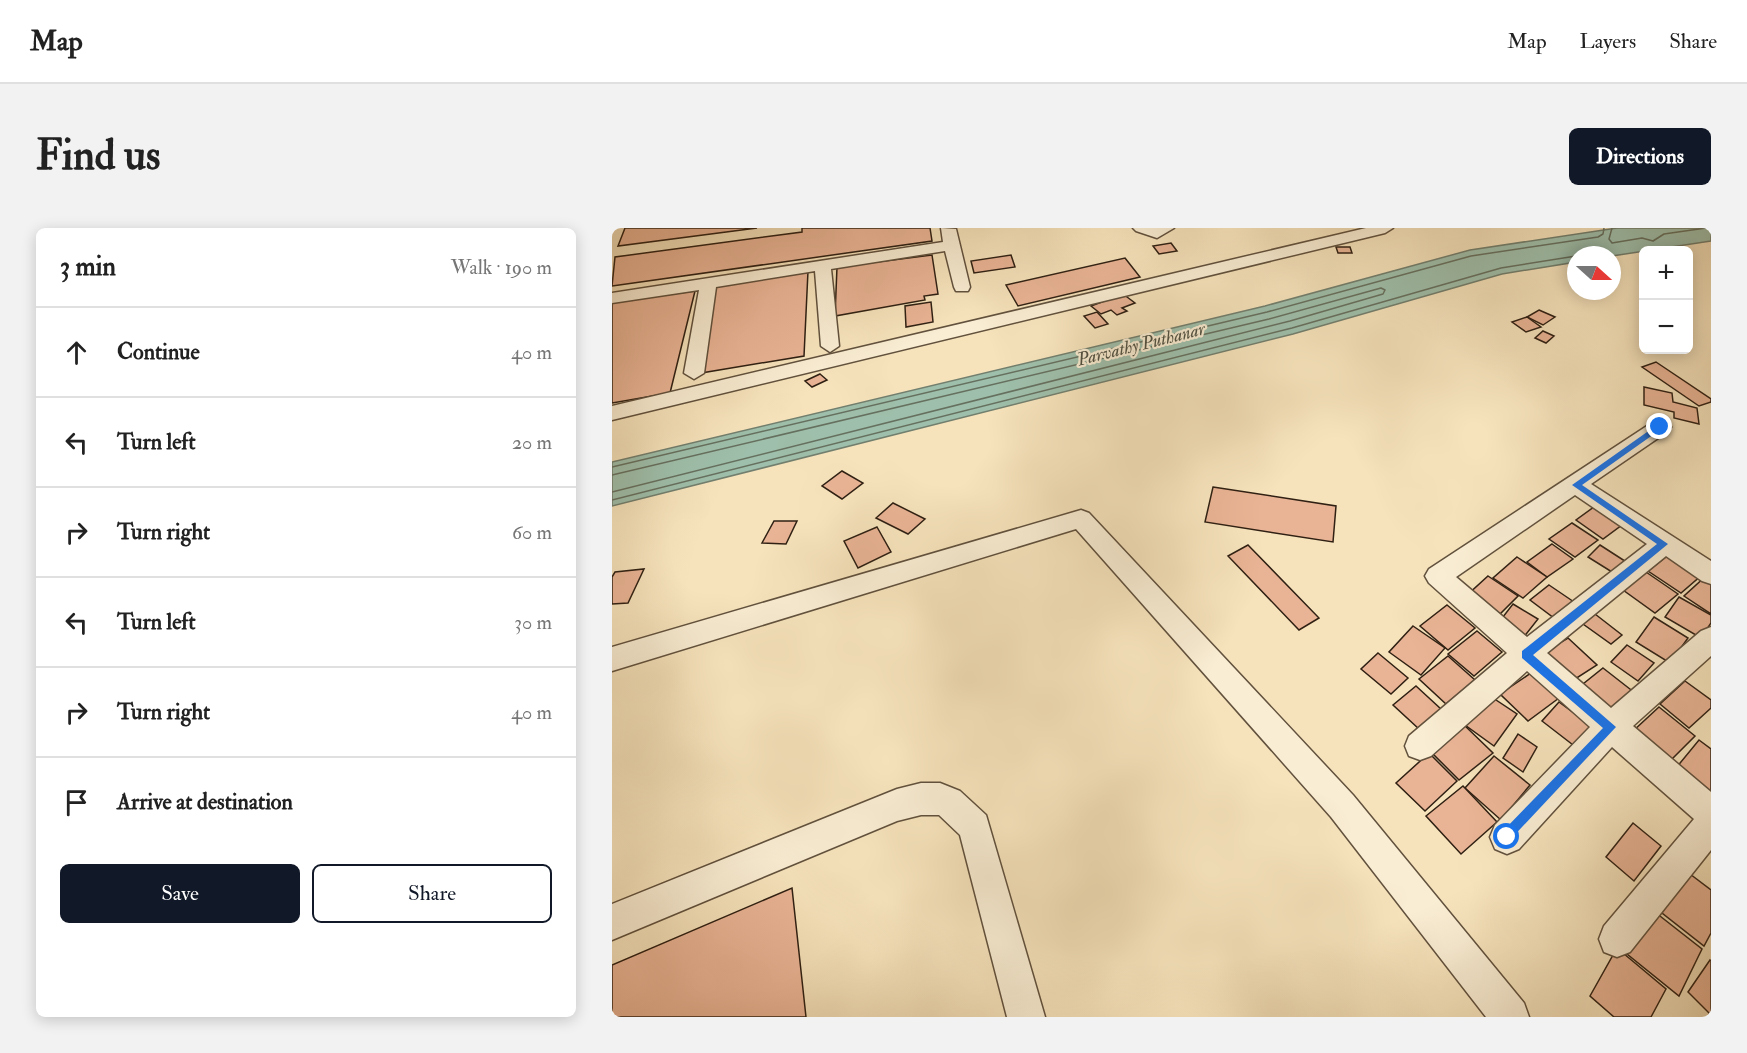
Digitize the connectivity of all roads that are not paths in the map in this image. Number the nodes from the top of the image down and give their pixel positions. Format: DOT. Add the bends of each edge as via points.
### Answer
graph roads {
  1 [pos="948,228"];
  2 [pos="1141,228"];
  3 [pos="1166,228"];
  4 [pos="1385,228"];
  5 [pos="952,245"];
  6 [pos="823,267"];
  7 [pos="708,285"];
  8 [pos="962,287"];
  9 [pos="612,298"];
  10 [pos="830,346"];
  11 [pos="694,373"];
  12 [pos="612,413"];
  13 [pos="1660,427"];
  14 [pos="1576,485"];
  15 [pos="1664,544"];
  16 [pos="1711,574"];
  17 [pos="1711,639"];
  18 [pos="1526,654"];
  19 [pos="612,658"];
  20 [pos="1611,727"];
  21 [pos="1420,746"];
  22 [pos="1711,813"];
  23 [pos="1711,824"];
  24 [pos="1507,837"];
  25 [pos="612,922"];
  26 [pos="1617,939"];
  27 [pos="1026,1017"];
  28 [pos="1510,1017"];
  1 -- 5 [label="street"];
  2 -- 3 [label="street" via="1157,233"];
  4 -- 12 [label="street"];
  5 -- 6 [label="street"];
  5 -- 8 [label="street"];
  6 -- 7 [label="street"];
  6 -- 10 [label="street"];
  7 -- 9 [label="street"];
  7 -- 11 [label="street"];
  13 -- 14 [label="street"];
  14 -- 15 [label="street"];
  14 -- 18 [label="street" via="1438,576"];
  15 -- 16 [label="street"];
  15 -- 18 [label="street"];
  17 -- 20 [label="street"];
  18 -- 20 [label="street"];
  18 -- 21 [label="street"];
  19 -- 28 [label="street" via="1082,519 1342,806"];
  20 -- 22 [label="street"];
  20 -- 24 [label="street"];
  23 -- 26 [label="street"];
  25 -- 27 [label="street" via="897,806 922,797 939,798 953,803 974,826"];
}
